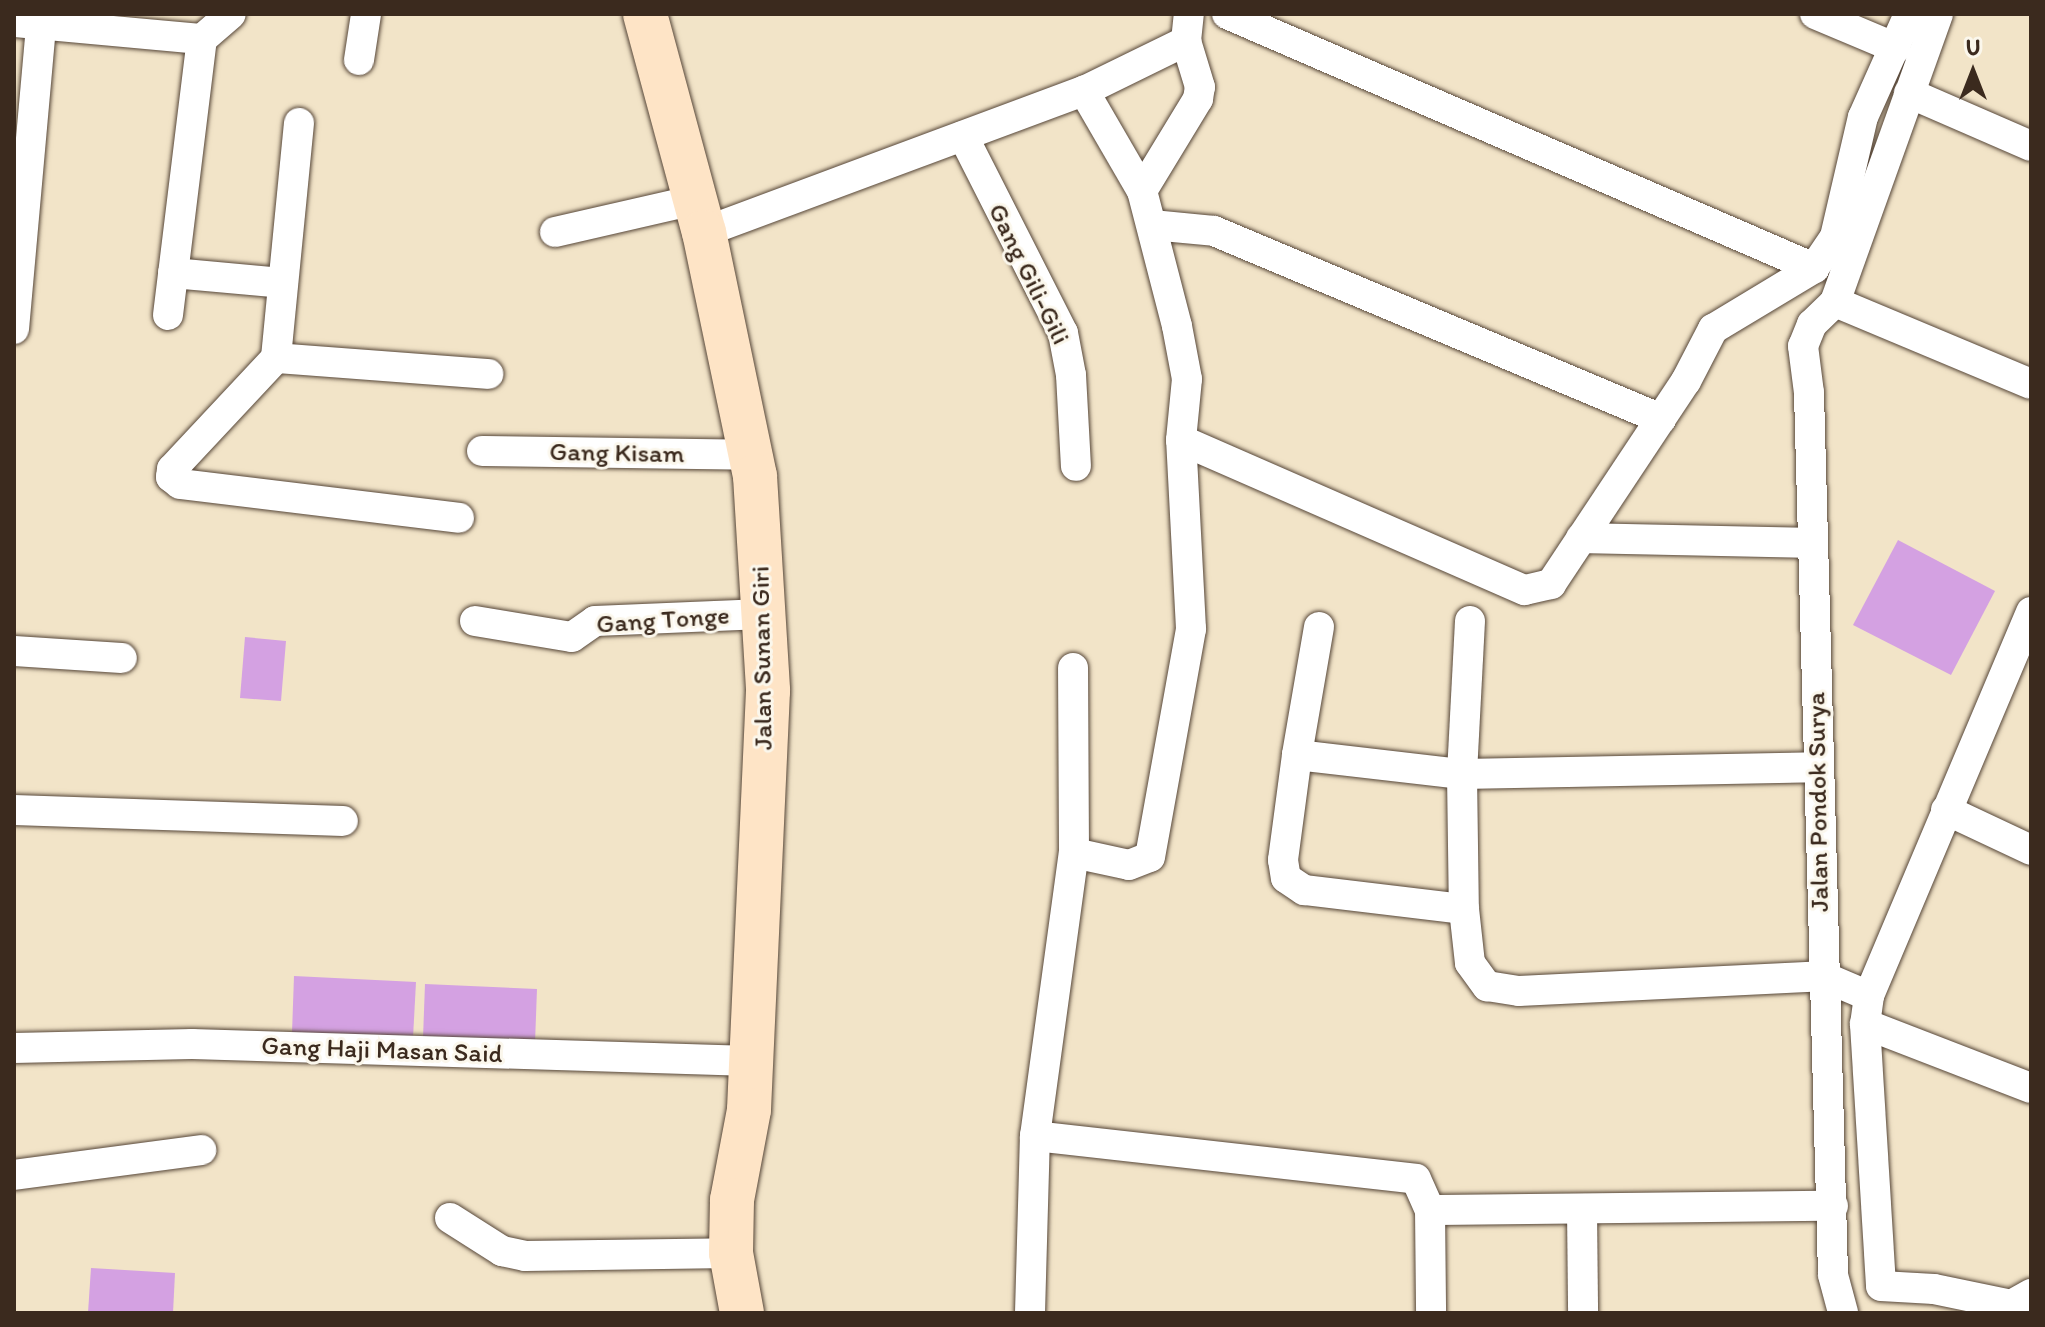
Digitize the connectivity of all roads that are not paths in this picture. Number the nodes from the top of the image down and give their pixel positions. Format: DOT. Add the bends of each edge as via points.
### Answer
graph roads {
  1 [pos="231,14"];
  2 [pos="366,14"];
  3 [pos="645,14"];
  4 [pos="1227,14"];
  5 [pos="1815,14"];
  6 [pos="1909,14"];
  7 [pos="1938,14"];
  8 [pos="32,20"];
  9 [pos="1187,27"];
  10 [pos="184,30"];
  11 [pos="1896,48"];
  12 [pos="359,60"];
  13 [pos="1084,91"];
  14 [pos="1909,93"];
  15 [pos="299,123"];
  16 [pos="963,136"];
  17 [pos="2031,146"];
  18 [pos="1142,191"];
  19 [pos="700,216"];
  20 [pos="1152,225"];
  21 [pos="555,232"];
  22 [pos="1814,268"];
  23 [pos="173,273"];
  24 [pos="282,283"];
  25 [pos="1835,302"];
  26 [pos="168,315"];
  27 [pos="14,329"];
  28 [pos="276,358"];
  29 [pos="488,374"];
  30 [pos="2031,384"];
  31 [pos="1661,419"];
  32 [pos="1181,440"];
  33 [pos="482,451"];
  34 [pos="752,455"];
  35 [pos="1076,466"];
  36 [pos="459,518"];
  37 [pos="1581,538"];
  38 [pos="1813,543"];
  39 [pos="2031,612"];
  40 [pos="763,614"];
  41 [pos="475,621"];
  42 [pos="1470,621"];
  43 [pos="1319,627"];
  44 [pos="14,651"];
  45 [pos="122,658"];
  46 [pos="1073,668"];
  47 [pos="1297,755"];
  48 [pos="1817,767"];
  49 [pos="1462,774"];
  50 [pos="14,810"];
  51 [pos="1946,810"];
  52 [pos="343,821"];
  53 [pos="2031,850"];
  54 [pos="1074,853"];
  55 [pos="1464,909"];
  56 [pos="1822,976"];
  57 [pos="1867,1010"];
  58 [pos="14,1048"];
  59 [pos="751,1061"];
  60 [pos="2031,1088"];
  61 [pos="1035,1136"];
  62 [pos="201,1150"];
  63 [pos="14,1175"];
  64 [pos="1833,1206"];
  65 [pos="1582,1209"];
  66 [pos="1430,1210"];
  67 [pos="450,1218"];
  68 [pos="731,1253"];
  69 [pos="2031,1294"];
  70 [pos="1884,1300"];
  71 [pos="742,1313"];
  72 [pos="1030,1313"];
  73 [pos="1431,1313"];
  74 [pos="1583,1313"];
  75 [pos="1843,1313"];
  1 -- 10 [label="street"];
  2 -- 12 [label="street"];
  3 -- 19 [label="street, Jalan Sunan Giri"];
  4 -- 22 [label="street"];
  5 -- 11 [label="street"];
  6 -- 11 [label="street"];
  7 -- 14 [label="street"];
  8 -- 10 [label="street"];
  8 -- 27 [label="street"];
  9 -- 13 [label="street"];
  9 -- 18 [label="street" via="1198,99"];
  10 -- 23 [label="street"];
  11 -- 22 [label="street" via="1863,117 1835,237"];
  13 -- 16 [label="street"];
  13 -- 18 [label="street"];
  14 -- 17 [label="street"];
  14 -- 25 [label="street"];
  15 -- 24 [label="street"];
  16 -- 19 [label="street"];
  16 -- 35 [label="street, Gang Gili-Gili" via="1063,333"];
  18 -- 20 [label="street"];
  19 -- 21 [label="street"];
  19 -- 34 [label="street, Jalan Sunan Giri"];
  20 -- 31 [label="street" via="1214,231"];
  20 -- 32 [label="street" via="1187,379"];
  22 -- 31 [label="street" via="1713,329"];
  23 -- 24 [label="street"];
  23 -- 26 [label="street"];
  24 -- 28 [label="street"];
  25 -- 30 [label="street"];
  25 -- 38 [label="street, Jalan Pondok Surya" via="1812,324 1803,346"];
  28 -- 29 [label="street"];
  28 -- 36 [label="street" via="172,469 171,477 180,484"];
  31 -- 32 [label="street" via="1578,538 1559,575 1551,584 1525,590"];
  32 -- 54 [label="street" via="1191,629 1150,857 1129,865"];
  33 -- 34 [label="street, Gang Kisam"];
  34 -- 40 [label="street, Jalan Sunan Giri"];
  37 -- 38 [label="street"];
  38 -- 48 [label="street, Jalan Pondok Surya"];
  39 -- 51 [label="street"];
  40 -- 41 [label="street, Gang Tonge" via="595,621 572,637"];
  40 -- 59 [label="street, Jalan Sunan Giri" via="768,691"];
  42 -- 49 [label="street"];
  43 -- 47 [label="street"];
  44 -- 45 [label="street"];
  46 -- 54 [label="street"];
  47 -- 49 [label="street"];
  47 -- 55 [label="street" via="1283,860 1286,878 1304,890"];
  48 -- 49 [label="street"];
  48 -- 56 [label="street, Jalan Pondok Surya"];
  49 -- 55 [label="street"];
  50 -- 52 [label="street"];
  51 -- 53 [label="street"];
  51 -- 57 [label="street"];
  54 -- 61 [label="street"];
  55 -- 56 [label="street" via="1470,963 1487,986 1519,991"];
  56 -- 57 [label="street"];
  56 -- 64 [label="street, Jalan Pondok Surya"];
  57 -- 60 [label="street"];
  57 -- 70 [label="street"];
  58 -- 59 [label="street, Gang Haji Masan Said" via="192,1044"];
  59 -- 68 [label="street, Jalan Sunan Giri" via="749,1110 732,1200"];
  61 -- 66 [label="street" via="1416,1179"];
  61 -- 72 [label="street"];
  62 -- 63 [label="street"];
  64 -- 65 [label="street"];
  64 -- 75 [label="street, Jalan Pondok Surya" via="1833,1275"];
  65 -- 66 [label="street"];
  65 -- 74 [label="street"];
  66 -- 73 [label="street"];
  67 -- 68 [label="street" via="502,1251 525,1256"];
  68 -- 71 [label="street, Jalan Sunan Giri"];
  69 -- 70 [label="street" via="2011,1305 1934,1289"];
}
